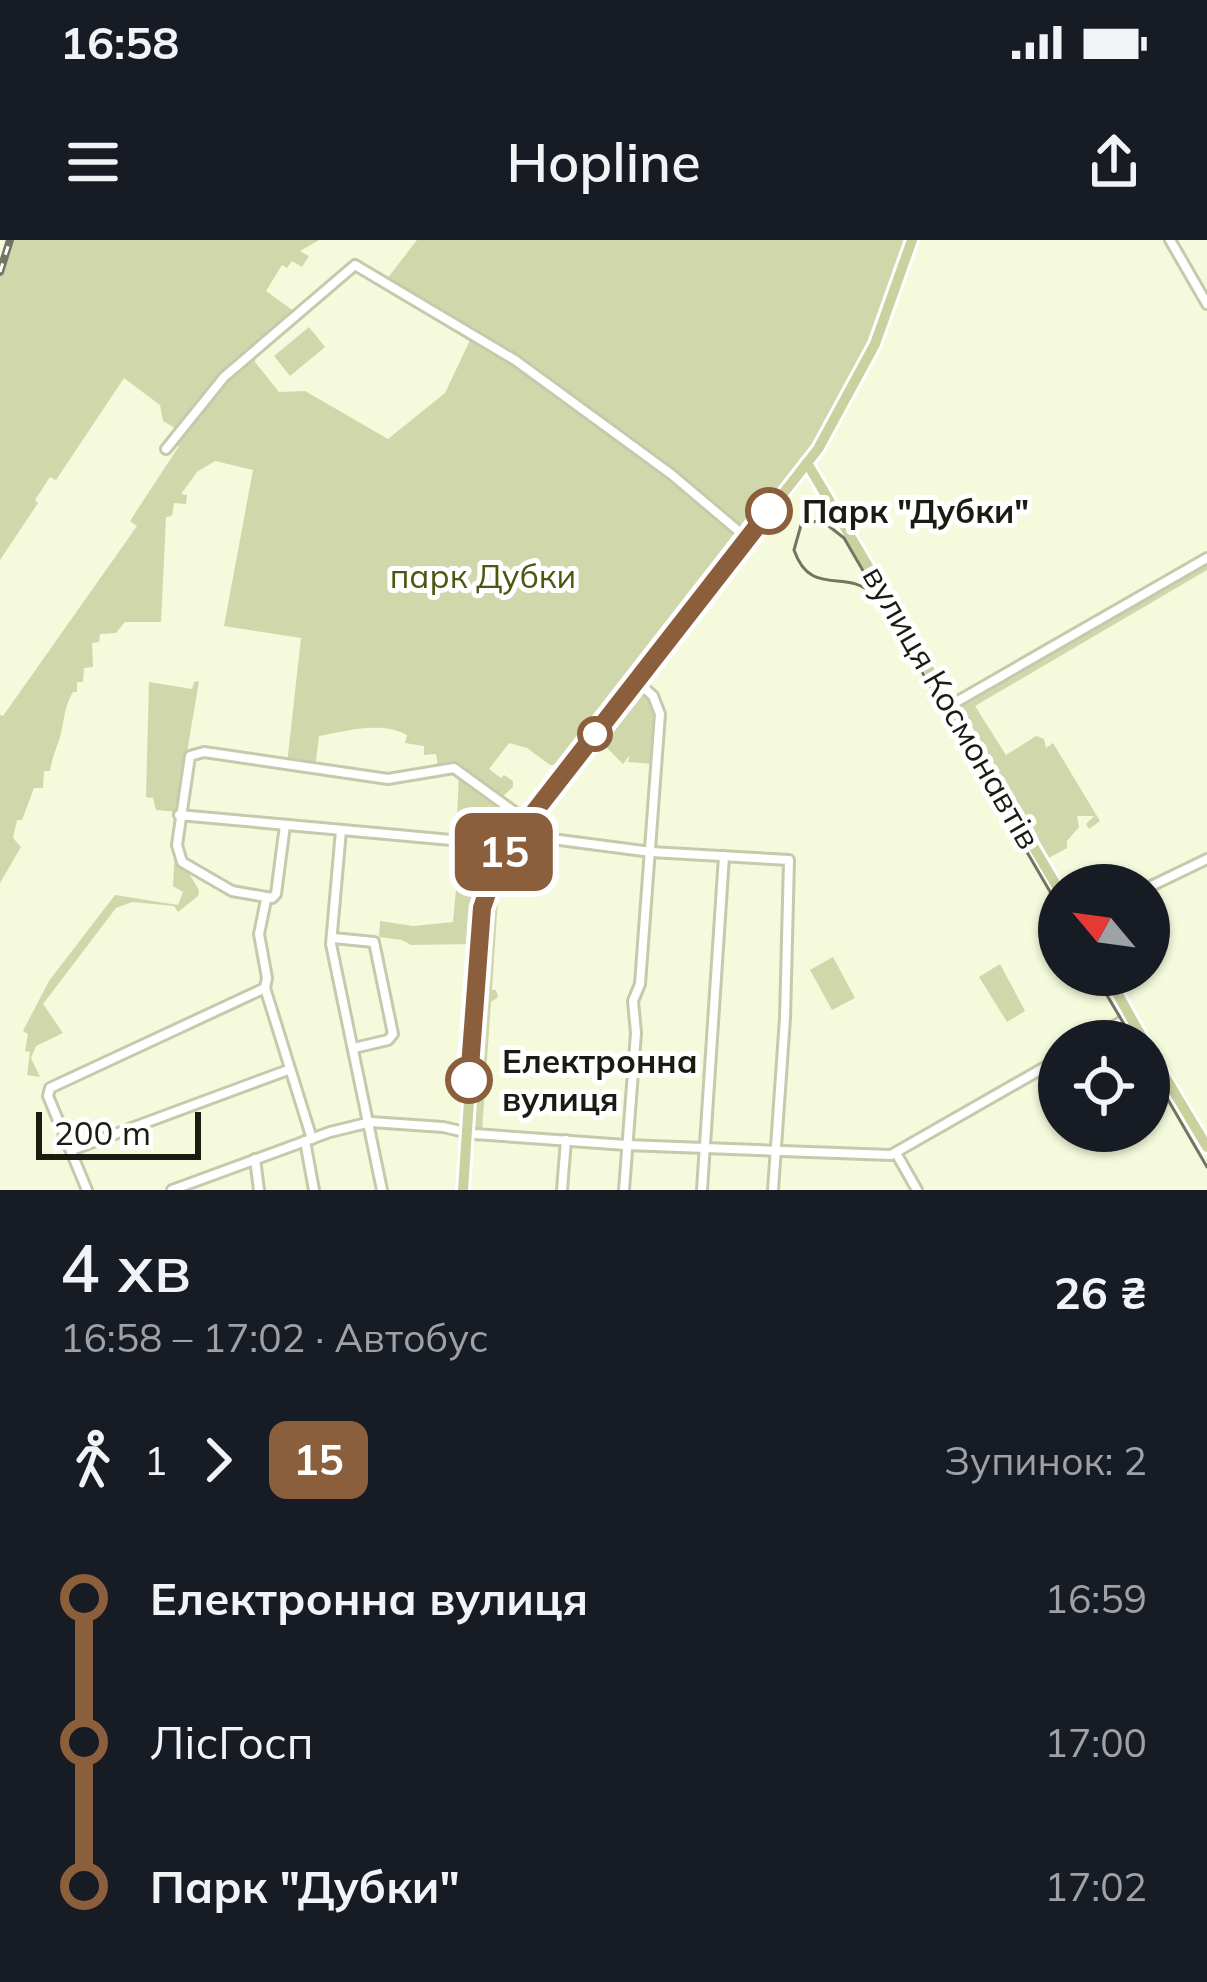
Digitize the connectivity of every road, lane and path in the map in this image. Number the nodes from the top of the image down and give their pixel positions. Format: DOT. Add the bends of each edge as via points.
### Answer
graph roads {
  1 [pos="912,240"];
  2 [pos="1170,240"];
  3 [pos="1207,304"];
  4 [pos="166,449"];
  5 [pos="807,463"];
  6 [pos="748,539"];
  7 [pos="1207,558"];
  8 [pos="637,681"];
  9 [pos="951,706"];
  10 [pos="179,815"];
  11 [pos="286,825"];
  12 [pos="524,825"];
  13 [pos="341,830"];
  14 [pos="506,849"];
  15 [pos="651,852"];
  16 [pos="724,856"];
  17 [pos="1207,859"];
  18 [pos="1044,864"];
  19 [pos="1170,877"];
  20 [pos="266,900"];
  21 [pos="332,933"];
  22 [pos="265,988"];
  23 [pos="1118,996"];
  24 [pos="1130,1017"];
  25 [pos="1125,1020"];
  26 [pos="1132,1020"];
  27 [pos="353,1048"];
  28 [pos="288,1070"];
  29 [pos="1038,1071"];
  30 [pos="1170,1085"];
  31 [pos="370,1122"];
  32 [pos="466,1132"];
  33 [pos="308,1140"];
  34 [pos="566,1140"];
  35 [pos="626,1145"];
  36 [pos="1207,1147"];
  37 [pos="704,1149"];
  38 [pos="73,1150"];
  39 [pos="776,1151"];
  40 [pos="896,1153"];
  41 [pos="255,1159"];
  42 [pos="87,1190"];
  43 [pos="172,1190"];
  44 [pos="259,1190"];
  45 [pos="314,1190"];
  46 [pos="382,1190"];
  47 [pos="463,1190"];
  48 [pos="562,1190"];
  49 [pos="624,1190"];
  50 [pos="702,1190"];
  51 [pos="773,1190"];
  52 [pos="916,1190"];
  1 -- 5 [label="main road" via="866,364"];
  2 -- 3 [label="street"];
  4 -- 6 [label="street" via="224,377 355,265 515,361"];
  5 -- 6 [label="main road"];
  5 -- 9 [label="main road, вулиця Космонавтів"];
  6 -- 8 [label="main road"];
  7 -- 9 [label="street"];
  8 -- 12 [label="main road"];
  8 -- 15 [label="street" via="660,714"];
  9 -- 18 [label="main road, вулиця Космонавтів"];
  10 -- 11 [label="street"];
  10 -- 12 [label="street" via="188,760 204,752 388,779 454,768"];
  10 -- 20 [label="street" via="182,862"];
  11 -- 13 [label="street"];
  11 -- 20 [label="street" via="276,894"];
  12 -- 14 [label="main road"];
  12 -- 15 [label="street" via="530,836"];
  13 -- 14 [label="street"];
  13 -- 21 [label="street"];
  14 -- 32 [label="main road" via="482,908"];
  15 -- 16 [label="street"];
  15 -- 35 [label="street"];
  16 -- 37 [label="street"];
  16 -- 39 [label="street" via="789,860"];
  17 -- 19 [label="street"];
  20 -- 22 [label="street" via="259,934"];
  21 -- 27 [label="street"];
  21 -- 27 [label="street" via="372,940 393,1036"];
  22 -- 28 [label="street"];
  22 -- 38 [label="street" via="50,1088"];
  23 -- 24 [label="main road"];
  24 -- 25 [label="street"];
  24 -- 26 [label="main road"];
  27 -- 31 [label="street"];
  28 -- 33 [label="street"];
  28 -- 38 [label="street"];
  29 -- 40 [label="street"];
  30 -- 36 [label="main road"];
  31 -- 32 [label="street"];
  31 -- 33 [label="street"];
  31 -- 46 [label="street"];
  32 -- 34 [label="street"];
  32 -- 47 [label="main road"];
  33 -- 41 [label="street"];
  33 -- 45 [label="street"];
  34 -- 35 [label="street"];
  34 -- 48 [label="street"];
  35 -- 37 [label="street"];
  35 -- 49 [label="street"];
  37 -- 39 [label="street"];
  37 -- 50 [label="street"];
  38 -- 42 [label="street"];
  39 -- 40 [label="street"];
  39 -- 51 [label="street"];
  40 -- 52 [label="street"];
  41 -- 43 [label="street"];
  41 -- 44 [label="street"];
}
